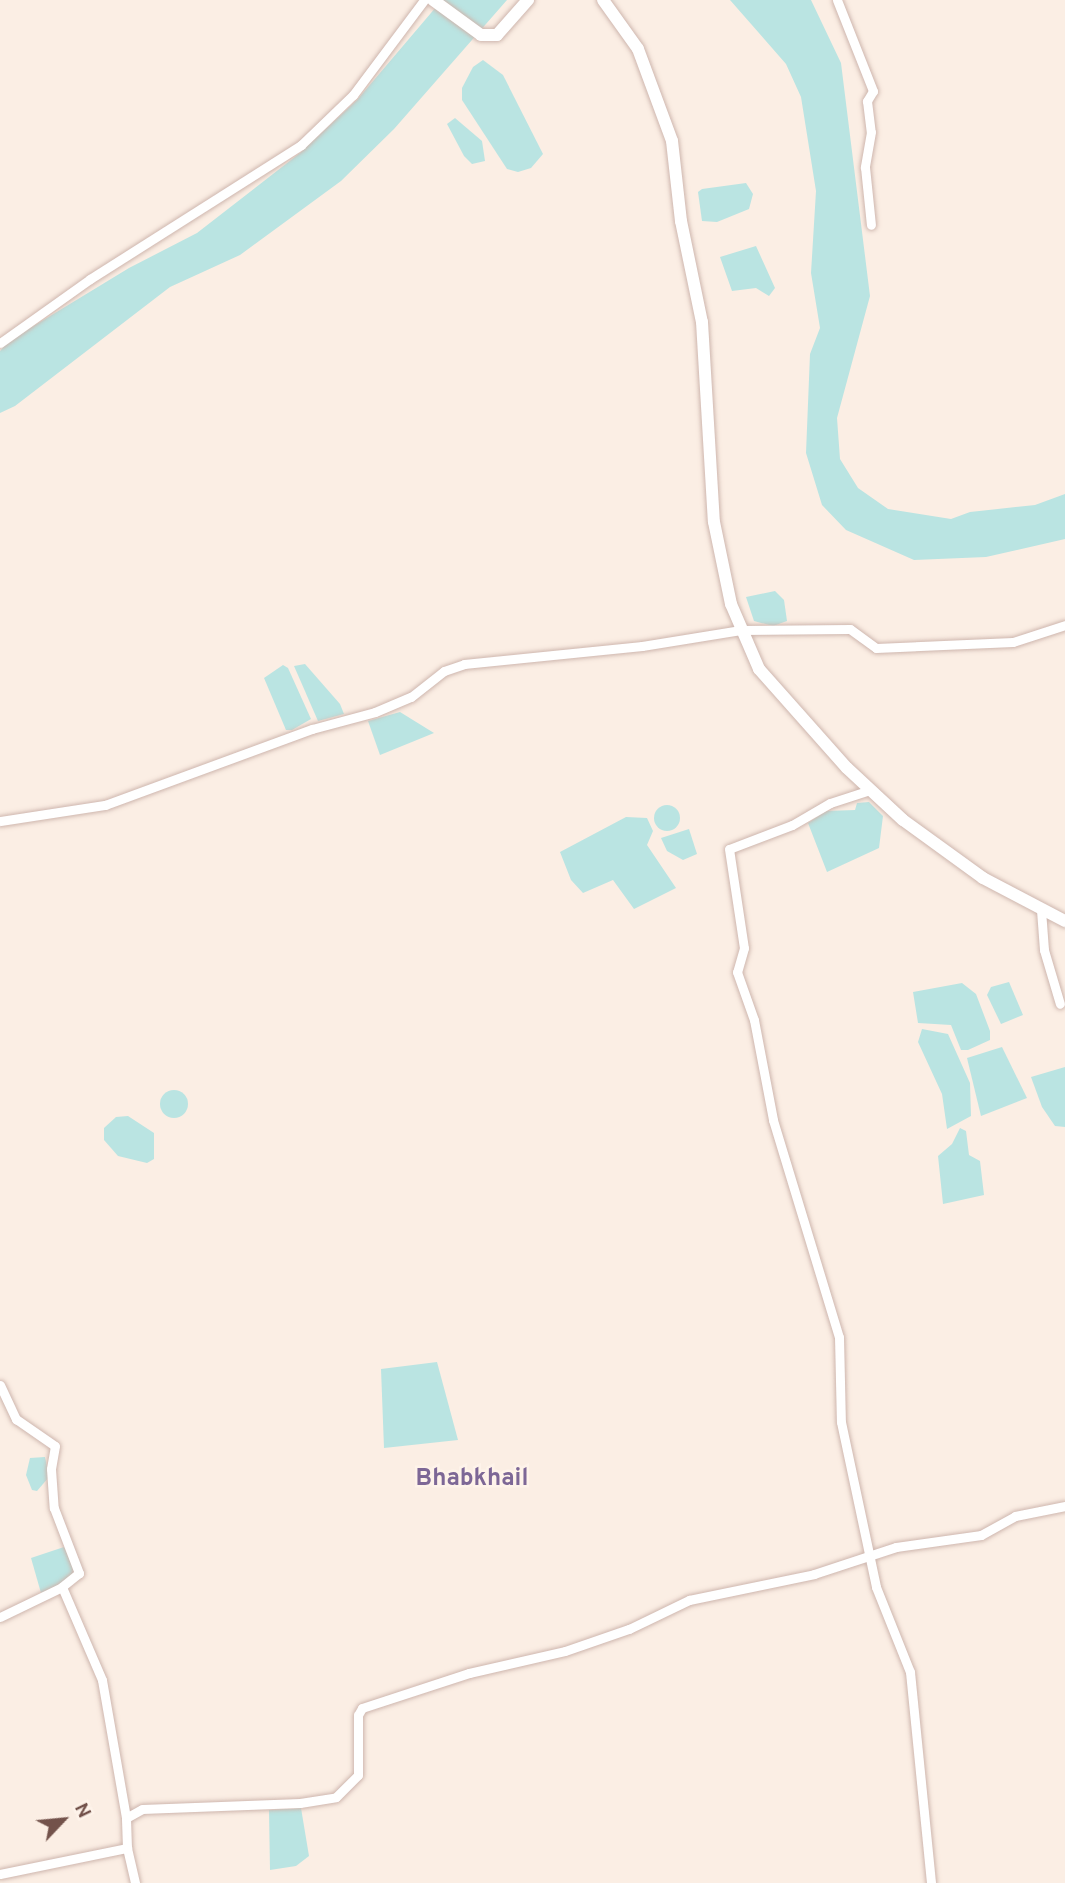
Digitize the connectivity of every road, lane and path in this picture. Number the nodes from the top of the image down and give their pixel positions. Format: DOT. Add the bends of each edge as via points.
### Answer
graph roads {
  1 [pos="424,0"];
  2 [pos="433,0"];
  3 [pos="528,0"];
  4 [pos="603,0"];
  5 [pos="837,0"];
  6 [pos="871,225"];
  7 [pos="0,344"];
  8 [pos="1065,625"];
  9 [pos="741,630"];
  10 [pos="870,790"];
  11 [pos="0,821"];
  12 [pos="1041,910"];
  13 [pos="1065,921"];
  14 [pos="1060,1004"];
  15 [pos="0,1385"];
  16 [pos="1065,1506"];
  17 [pos="868,1554"];
  18 [pos="62,1587"];
  19 [pos="0,1617"];
  20 [pos="126,1818"];
  21 [pos="127,1848"];
  22 [pos="0,1874"];
  23 [pos="135,1883"];
  24 [pos="931,1883"];
  1 -- 7 [label="street" via="353,95 301,145 90,279"];
  2 -- 3 [label="street" via="481,35 497,35"];
  4 -- 9 [label="street" via="638,49 672,141 681,220 702,322 714,522"];
  5 -- 6 [label="street" via="873,91 867,100 871,132 865,167"];
  8 -- 9 [label="street" via="1013,642 876,648 850,629"];
  9 -- 10 [label="street" via="759,669"];
  9 -- 11 [label="street" via="642,646 464,664 444,671 411,697 375,712 299,733 105,805"];
  10 -- 12 [label="street" via="903,820 983,877"];
  10 -- 17 [label="street" via="729,849 744,948 737,972 754,1020 773,1120 839,1337 841,1422"];
  12 -- 13 [label="street"];
  12 -- 14 [label="street" via="1044,950"];
  15 -- 18 [label="street" via="16,1419 55,1446 51,1469 54,1508 79,1573"];
  16 -- 17 [label="street" via="1016,1516 981,1535"];
  17 -- 20 [label="street" via="814,1574 689,1600 629,1629 565,1651 469,1673 362,1708 358,1715 358,1775 336,1797 142,1809"];
  17 -- 24 [label="street" via="915,1697"];
  18 -- 19 [label="street"];
  18 -- 20 [label="street" via="102,1679"];
  20 -- 21 [label="street"];
  21 -- 22 [label="street"];
  21 -- 23 [label="street"];
}
